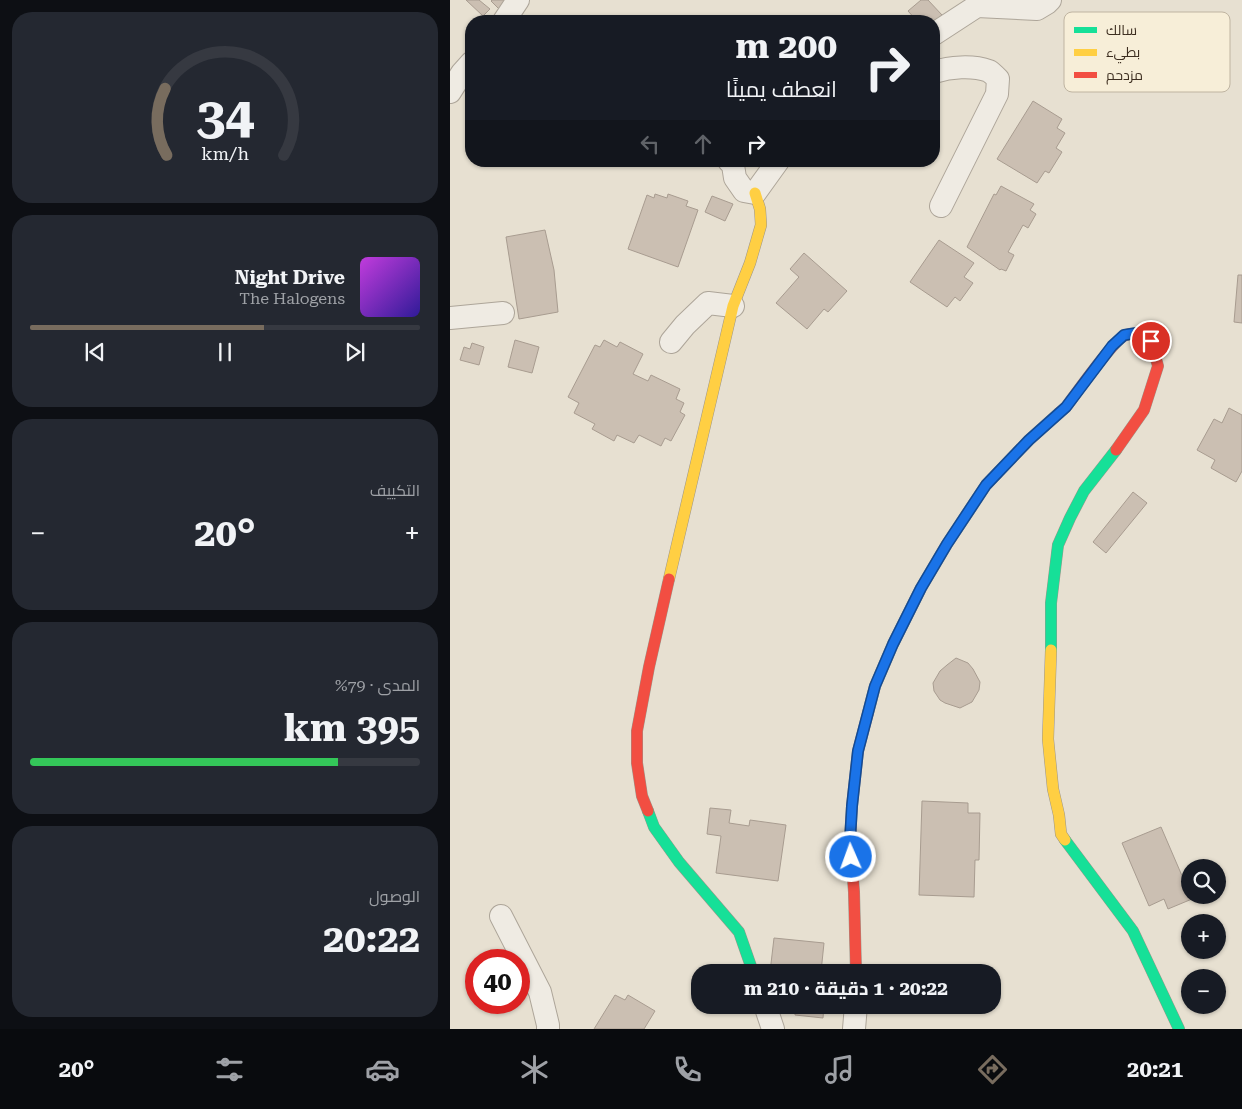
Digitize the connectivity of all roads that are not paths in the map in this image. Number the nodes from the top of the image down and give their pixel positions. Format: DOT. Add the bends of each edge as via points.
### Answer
graph roads {
  1 [pos="518,0"];
  2 [pos="1050,0"];
  3 [pos="508,15"];
  4 [pos="940,30"];
  5 [pos="465,70"];
  6 [pos="940,71"];
  7 [pos="450,92"];
  8 [pos="734,167"];
  9 [pos="774,167"];
  10 [pos="755,193"];
  11 [pos="942,206"];
  12 [pos="733,306"];
  13 [pos="503,313"];
  14 [pos="450,318"];
  15 [pos="672,342"];
  16 [pos="501,916"];
  17 [pos="750,964"];
  18 [pos="856,964"];
  19 [pos="768,1014"];
  20 [pos="855,1014"];
  21 [pos="548,1029"];
  22 [pos="773,1029"];
  23 [pos="854,1029"];
  24 [pos="1179,1029"];
  1 -- 3 [label="street"];
  2 -- 4 [label="street" via="1037,9 976,6"];
  5 -- 7 [label="street"];
  6 -- 11 [label="street" via="979,68 991,72 998,79 997,94"];
  8 -- 10 [label="street" via="735,178 744,191"];
  9 -- 10 [label="street"];
  10 -- 12 [label="street" via="761,225"];
  12 -- 15 [label="street" via="708,303"];
  12 -- 17 [label="street" via="649,667 637,731 637,763 642,796 654,827 679,862 739,932"];
  13 -- 14 [label="street"];
  16 -- 21 [label="street" via="540,992"];
  18 -- 24 [label="street" via="850,840 858,751 875,686 893,644 921,588 986,485 1066,407 1112,346 1124,335 1137,333 1151,341 1158,366 1144,410 1084,492 1058,545 1051,603 1048,739 1061,834 1133,931"];
  19 -- 22 [label="street"];
  20 -- 23 [label="street"];
}
